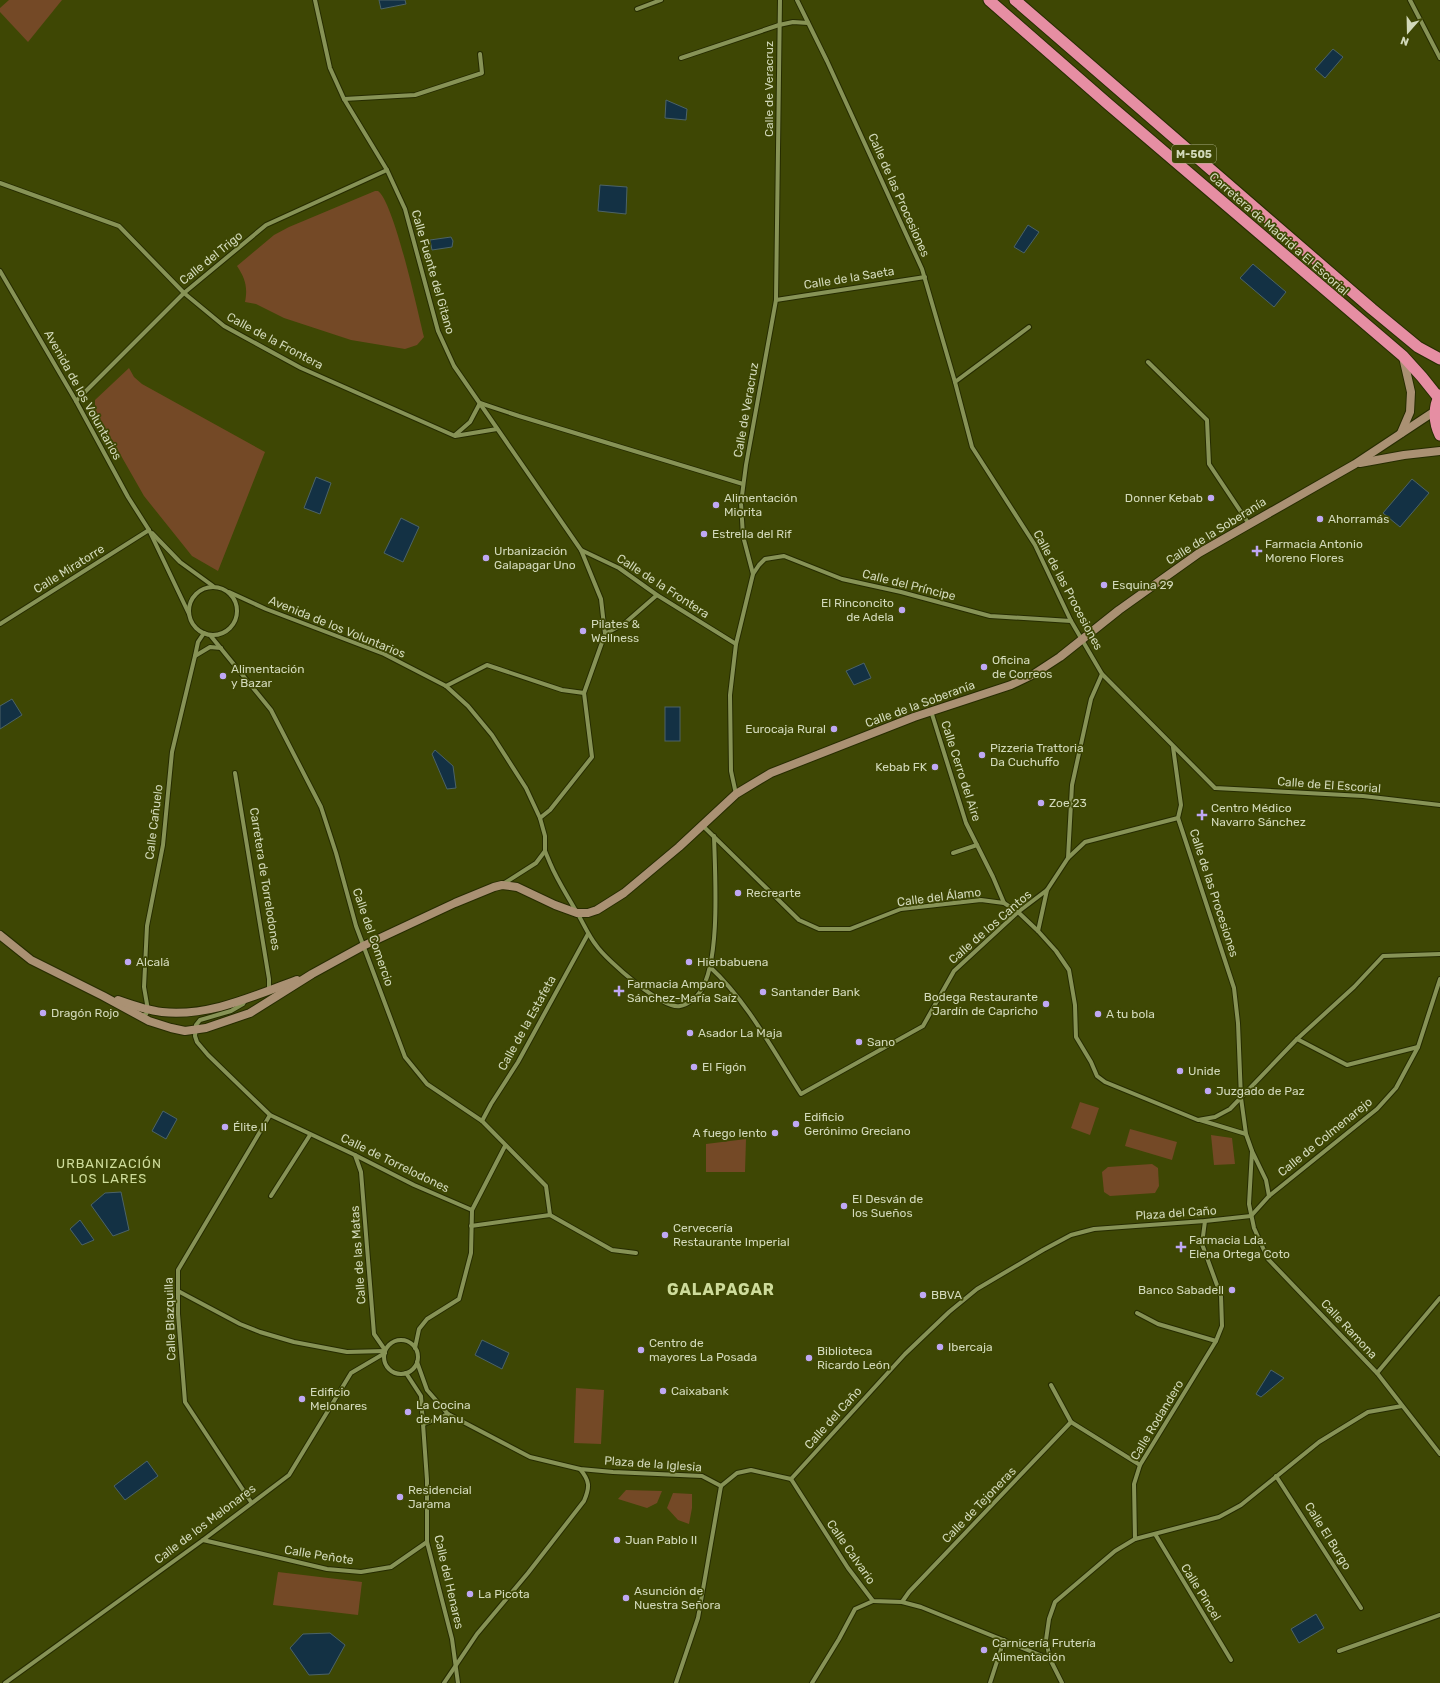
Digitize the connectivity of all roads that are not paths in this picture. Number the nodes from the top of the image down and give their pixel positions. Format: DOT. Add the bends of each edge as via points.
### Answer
graph roads {
  1 [pos="315,0"];
  2 [pos="661,0"];
  3 [pos="780,0"];
  4 [pos="797,0"];
  5 [pos="989,0"];
  6 [pos="1015,0"];
  7 [pos="1410,0"];
  8 [pos="637,9"];
  9 [pos="808,23"];
  10 [pos="779,25"];
  11 [pos="480,54"];
  12 [pos="681,58"];
  13 [pos="1440,58"];
  14 [pos="344,99"];
  15 [pos="387,170"];
  16 [pos="0,183"];
  17 [pos="0,271"];
  18 [pos="925,277"];
  19 [pos="184,293"];
  20 [pos="776,300"];
  21 [pos="1029,327"];
  22 [pos="1403,356"];
  23 [pos="1440,359"];
  24 [pos="1148,362"];
  25 [pos="956,382"];
  26 [pos="1439,396"];
  27 [pos="76,401"];
  28 [pos="480,402"];
  29 [pos="1435,411"];
  30 [pos="497,429"];
  31 [pos="1401,433"];
  32 [pos="1440,435"];
  33 [pos="455,436"];
  34 [pos="1440,452"];
  35 [pos="1355,464"];
  36 [pos="743,484"];
  37 [pos="1249,524"];
  38 [pos="149,530"];
  39 [pos="580,550"];
  40 [pos="753,574"];
  41 [pos="213,586"];
  42 [pos="229,592"];
  43 [pos="657,595"];
  44 [pos="189,614"];
  45 [pos="1071,621"];
  46 [pos="0,624"];
  47 [pos="204,633"];
  48 [pos="605,634"];
  49 [pos="210,635"];
  50 [pos="1080,639"];
  51 [pos="736,644"];
  52 [pos="221,648"];
  53 [pos="195,656"];
  54 [pos="1102,674"];
  55 [pos="446,686"];
  56 [pos="584,693"];
  57 [pos="931,711"];
  58 [pos="1173,746"];
  59 [pos="235,773"];
  60 [pos="1215,788"];
  61 [pos="736,794"];
  62 [pos="1440,805"];
  63 [pos="540,818"];
  64 [pos="1178,818"];
  65 [pos="703,826"];
  66 [pos="714,836"];
  67 [pos="977,845"];
  68 [pos="544,851"];
  69 [pos="953,853"];
  70 [pos="1068,858"];
  71 [pos="502,885"];
  72 [pos="1047,890"];
  73 [pos="1004,903"];
  74 [pos="1018,912"];
  75 [pos="577,913"];
  76 [pos="1038,931"];
  77 [pos="588,934"];
  78 [pos="0,935"];
  79 [pos="364,946"];
  80 [pos="1440,954"];
  81 [pos="710,967"];
  82 [pos="312,974"];
  83 [pos="1440,979"];
  84 [pos="270,990"];
  85 [pos="103,996"];
  86 [pos="246,999"];
  87 [pos="148,1010"];
  88 [pos="141,1017"];
  89 [pos="195,1030"];
  90 [pos="1297,1039"];
  91 [pos="1418,1047"];
  92 [pos="1241,1098"];
  93 [pos="270,1115"];
  94 [pos="1198,1120"];
  95 [pos="482,1121"];
  96 [pos="1246,1134"];
  97 [pos="310,1135"];
  98 [pos="505,1146"];
  99 [pos="1252,1151"];
  100 [pos="355,1155"];
  101 [pos="271,1196"];
  102 [pos="1269,1196"];
  103 [pos="472,1210"];
  104 [pos="550,1215"];
  105 [pos="1251,1216"];
  106 [pos="1205,1221"];
  107 [pos="471,1226"];
  108 [pos="1043,1250"];
  109 [pos="636,1254"];
  110 [pos="178,1291"];
  111 [pos="1440,1298"];
  112 [pos="1137,1313"];
  113 [pos="1216,1341"];
  114 [pos="415,1348"];
  115 [pos="385,1351"];
  116 [pos="417,1362"];
  117 [pos="1377,1372"];
  118 [pos="406,1373"];
  119 [pos="1050,1385"];
  120 [pos="1402,1406"];
  121 [pos="448,1414"];
  122 [pos="1072,1422"];
  123 [pos="424,1424"];
  124 [pos="1440,1454"];
  125 [pos="1140,1465"];
  126 [pos="580,1468"];
  127 [pos="1276,1476"];
  128 [pos="791,1479"];
  129 [pos="721,1486"];
  130 [pos="251,1502"];
  131 [pos="1155,1534"];
  132 [pos="1135,1538"];
  133 [pos="203,1540"];
  134 [pos="428,1542"];
  135 [pos="873,1600"];
  136 [pos="902,1602"];
  137 [pos="1361,1608"];
  138 [pos="1440,1615"];
  139 [pos="1004,1640"];
  140 [pos="1339,1651"];
  141 [pos="1050,1659"];
  142 [pos="1231,1660"];
  143 [pos="456,1663"];
  144 [pos="5,1683"];
  145 [pos="444,1683"];
  146 [pos="458,1683"];
  147 [pos="676,1683"];
  148 [pos="812,1683"];
  149 [pos="990,1683"];
  150 [pos="1062,1683"];
  1 -- 14 [label="street, Calle Fuente del Gitano" via="330,68"];
  2 -- 8 [label="street"];
  3 -- 10 [label="street, Calle de Veracruz"];
  4 -- 9 [label="street"];
  5 -- 22 [label="highway, Carretera de Madrid a El Escorial / M-505"];
  6 -- 23 [label="highway, Carretera de Madrid a El Escorial / M-505" via="1372,308 1418,346"];
  7 -- 13 [label="street"];
  9 -- 10 [label="street, Calle de Veracruz" via="793,22"];
  9 -- 18 [label="street, Calle de las Procesiones"];
  10 -- 12 [label="street, Calle de Veracruz"];
  10 -- 20 [label="street, Calle de Veracruz"];
  11 -- 14 [label="street" via="482,73 415,95"];
  14 -- 15 [label="street, Calle Fuente del Gitano"];
  15 -- 19 [label="street, Calle del Trigo" via="266,225"];
  15 -- 28 [label="street, Calle Fuente del Gitano" via="405,209 438,331 454,366"];
  16 -- 19 [label="street, Calle de la Frontera" via="119,226"];
  17 -- 27 [label="street, Avenida de los Voluntarios"];
  18 -- 20 [label="street, Calle de la Saeta"];
  18 -- 25 [label="street, Calle de las Procesiones"];
  19 -- 27 [label="street, Calle del Trigo"];
  19 -- 33 [label="street, Calle de la Frontera" via="224,326 301,368"];
  20 -- 36 [label="street, Calle de Veracruz"];
  21 -- 25 [label="street"];
  22 -- 26 [label="highway, Carretera de Madrid a El Escorial / M-505"];
  22 -- 31 [label="main road" via="1411,392 1410,412"];
  24 -- 37 [label="street" via="1207,420 1209,464"];
  25 -- 45 [label="street, Calle de las Procesiones" via="972,447 1035,545"];
  26 -- 29 [label="highway, M-505"];
  27 -- 38 [label="street, Avenida de los Voluntarios" via="128,497"];
  28 -- 30 [label="street"];
  28 -- 33 [label="street" via="470,422"];
  28 -- 36 [label="street"];
  29 -- 31 [label="main road, Calle de la Soberanía"];
  29 -- 32 [label="highway, M-505"];
  30 -- 33 [label="street"];
  30 -- 39 [label="street"];
  31 -- 35 [label="main road, Calle de la Soberanía"];
  34 -- 35 [label="main road, Calle de la Soberanía" via="1404,455"];
  35 -- 37 [label="main road, Calle de la Soberanía"];
  36 -- 40 [label="street, Calle de Veracruz" via="743,536"];
  37 -- 50 [label="main road, Calle de la Soberanía" via="1199,553"];
  38 -- 41 [label="street, Avenida de los Voluntarios" via="180,562"];
  38 -- 44 [label="street, Avenida de los Voluntarios"];
  38 -- 46 [label="street, Calle Miratorre"];
  39 -- 43 [label="street, Calle de la Frontera" via="619,568"];
  39 -- 48 [label="street" via="601,599"];
  40 -- 45 [label="street, Calle del Príncipe" via="765,559 784,556 842,579 990,616"];
  40 -- 51 [label="street, Calle de Veracruz"];
  41 -- 42 [label="street" via="222,587"];
  41 -- 44 [label="street" via="201,590 192,598"];
  42 -- 49 [label="street" via="237,605 236,620 225,632"];
  42 -- 55 [label="street, Avenida de los Voluntarios" via="266,609 384,654"];
  43 -- 48 [label="street" via="625,623"];
  43 -- 51 [label="street, Calle de la Frontera"];
  44 -- 47 [label="street" via="197,629"];
  45 -- 50 [label="street, Calle de las Procesiones"];
  47 -- 49 [label="street"];
  47 -- 53 [label="street, Calle Cañuelo" via="198,642"];
  48 -- 56 [label="street"];
  49 -- 52 [label="street, Calle del Comercio"];
  50 -- 54 [label="street, Calle de las Procesiones"];
  50 -- 57 [label="main road, Calle de la Soberanía" via="1060,657 1034,674 1011,685"];
  51 -- 61 [label="street, Calle de Veracruz" via="730,695 731,771"];
  52 -- 53 [label="street" via="210,647"];
  52 -- 79 [label="street, Calle del Comercio" via="271,710 321,807"];
  53 -- 87 [label="street, Calle Cañuelo" via="172,752 163,845 147,926 144,987"];
  54 -- 58 [label="street, Calle de las Procesiones"];
  54 -- 70 [label="street" via="1091,699 1072,786"];
  55 -- 56 [label="street" via="487,664 562,690"];
  55 -- 63 [label="street, Avenida de los Voluntarios" via="468,706 492,735 526,788"];
  56 -- 63 [label="street" via="592,756 550,810"];
  57 -- 61 [label="main road, Calle de la Soberanía" via="771,773"];
  57 -- 67 [label="street, Calle Cerro del Aire" via="966,823"];
  58 -- 60 [label="street, Calle de las Procesiones"];
  58 -- 64 [label="street, Calle de las Procesiones" via="1182,805"];
  59 -- 84 [label="street, Carretera de Torrelodones"];
  60 -- 62 [label="street, Calle de El Escorial" via="1362,796"];
  61 -- 65 [label="main road, Calle de la Soberanía"];
  63 -- 68 [label="street, Avenida de los Voluntarios" via="545,836"];
  64 -- 70 [label="street, Calle de los Cantos" via="1085,842"];
  64 -- 92 [label="street, Calle de las Procesiones" via="1234,988"];
  65 -- 66 [label="street, Calle del Álamo"];
  65 -- 75 [label="main road, Calle de la Soberanía" via="624,893 588,914"];
  66 -- 73 [label="street, Calle del Álamo" via="799,920 819,929 850,929 901,909 981,900"];
  66 -- 81 [label="street" via="716,890"];
  67 -- 69 [label="street"];
  67 -- 73 [label="street, Calle Cerro del Aire"];
  68 -- 71 [label="street" via="536,863"];
  68 -- 75 [label="street, Avenida de los Voluntarios"];
  70 -- 72 [label="street, Calle de los Cantos"];
  71 -- 75 [label="main road" via="517,887"];
  71 -- 79 [label="main road" via="486,889"];
  72 -- 74 [label="street, Calle de los Cantos"];
  72 -- 76 [label="street, Calle de los Cantos"];
  73 -- 74 [label="street"];
  74 -- 76 [label="street"];
  74 -- 81 [label="street, Calle de los Cantos" via="954,971 923,1026 801,1094 738,996"];
  75 -- 77 [label="street, Avenida de los Voluntarios"];
  76 -- 94 [label="street" via="1069,970 1075,1005 1076,1037 1097,1076 1105,1082"];
  77 -- 81 [label="street, Avenida de los Voluntarios" via="608,958 648,992 668,1005 680,1006 699,993"];
  77 -- 95 [label="street, Calle de la Estafeta" via="518,1062"];
  78 -- 85 [label="main road" via="31,960"];
  79 -- 82 [label="main road"];
  79 -- 95 [label="street, Calle del Comercio" via="405,1057 427,1084"];
  80 -- 90 [label="street" via="1383,956 1354,987"];
  82 -- 84 [label="main road"];
  82 -- 89 [label="main road" via="250,1012 220,1024"];
  83 -- 91 [label="street, Calle de Colmenarejo"];
  84 -- 86 [label="main road"];
  85 -- 87 [label="main road"];
  85 -- 88 [label="main road"];
  86 -- 87 [label="main road" via="204,1011 184,1013"];
  86 -- 89 [label="street" via="238,1008 200,1020"];
  87 -- 88 [label="street"];
  88 -- 89 [label="main road" via="171,1028"];
  89 -- 93 [label="street, Calle de Torrelodones" via="195,1036 201,1046"];
  90 -- 91 [label="street" via="1347,1065"];
  90 -- 92 [label="street"];
  91 -- 102 [label="street, Calle de Colmenarejo" via="1396,1088 1377,1109"];
  92 -- 94 [label="street" via="1216,1118"];
  92 -- 96 [label="street"];
  93 -- 97 [label="street, Calle de Torrelodones"];
  93 -- 110 [label="street, Calle Blazquilla" via="178,1270"];
  94 -- 96 [label="street"];
  95 -- 98 [label="street, Calle del Comercio"];
  96 -- 99 [label="street"];
  97 -- 100 [label="street, Calle de Torrelodones"];
  97 -- 101 [label="street"];
  98 -- 103 [label="street"];
  98 -- 104 [label="street, Calle del Comercio" via="546,1186"];
  99 -- 102 [label="street" via="1266,1180"];
  99 -- 105 [label="street" via="1249,1204"];
  100 -- 103 [label="street, Calle de Torrelodones" via="414,1185"];
  100 -- 115 [label="street, Calle de las Matas" via="361,1172 374,1334"];
  102 -- 105 [label="street, Calle de Colmenarejo"];
  103 -- 107 [label="street"];
  104 -- 107 [label="street"];
  104 -- 109 [label="street" via="612,1250"];
  105 -- 106 [label="street, Plaza del Caño"];
  105 -- 117 [label="street, Calle Ramona" via="1268,1259"];
  106 -- 108 [label="street, Plaza del Caño" via="1094,1228 1071,1235"];
  106 -- 113 [label="street, Calle Rodandero" via="1202,1244 1221,1296 1222,1326"];
  107 -- 114 [label="street" via="471,1253 458,1299 427,1319 419,1329"];
  108 -- 128 [label="street, Calle del Caño" via="977,1289 949,1312 905,1354"];
  110 -- 115 [label="street" via="240,1324 294,1342 347,1352"];
  110 -- 130 [label="street, Calle Blazquilla" via="185,1402"];
  111 -- 117 [label="street"];
  112 -- 113 [label="street" via="1158,1324"];
  113 -- 125 [label="street, Calle Rodandero"];
  114 -- 115 [label="street" via="402,1340 392,1343"];
  114 -- 116 [label="street"];
  115 -- 118 [label="street" via="384,1359 389,1369 400,1374"];
  115 -- 130 [label="street, Calle de los Melonares" via="351,1373 289,1475"];
  116 -- 118 [label="street"];
  116 -- 121 [label="street" via="427,1390"];
  117 -- 120 [label="street, Calle Ramona"];
  118 -- 123 [label="street, Calle del Henares" via="421,1396"];
  119 -- 122 [label="street"];
  120 -- 124 [label="street, Calle Ramona"];
  120 -- 127 [label="street" via="1368,1412 1319,1442"];
  121 -- 123 [label="street"];
  121 -- 126 [label="street, Plaza de la Iglesia" via="530,1457"];
  122 -- 125 [label="street"];
  122 -- 136 [label="street, Calle de Tejoneras"];
  123 -- 134 [label="street, Calle del Henares"];
  125 -- 132 [label="street, Calle Rodandero" via="1134,1484"];
  126 -- 129 [label="street, Plaza de la Iglesia" via="702,1476"];
  126 -- 143 [label="street" via="588,1479 589,1491 584,1501"];
  127 -- 131 [label="street" via="1241,1504 1219,1517"];
  127 -- 137 [label="street, Calle El Burgo"];
  128 -- 129 [label="street" via="751,1470 737,1473"];
  128 -- 135 [label="street, Calle Calvario" via="848,1568"];
  129 -- 147 [label="street" via="698,1618"];
  130 -- 133 [label="street, Calle de los Melonares"];
  131 -- 132 [label="street"];
  131 -- 142 [label="street, Calle Pincel"];
  132 -- 141 [label="street" via="1115,1551 1055,1602 1046,1640"];
  133 -- 134 [label="street, Calle Peñote" via="327,1569 361,1572 391,1567"];
  133 -- 144 [label="street, Calle de los Melonares"];
  134 -- 143 [label="street, Calle del Henares"];
  135 -- 136 [label="street, Calle Calvario"];
  135 -- 148 [label="street" via="855,1609"];
  136 -- 139 [label="street, Calle Calvario"];
  138 -- 140 [label="street"];
  139 -- 141 [label="street, Calle Calvario"];
  139 -- 149 [label="street"];
  141 -- 150 [label="street"];
  143 -- 145 [label="street"];
  143 -- 146 [label="street, Calle del Henares"];
}
